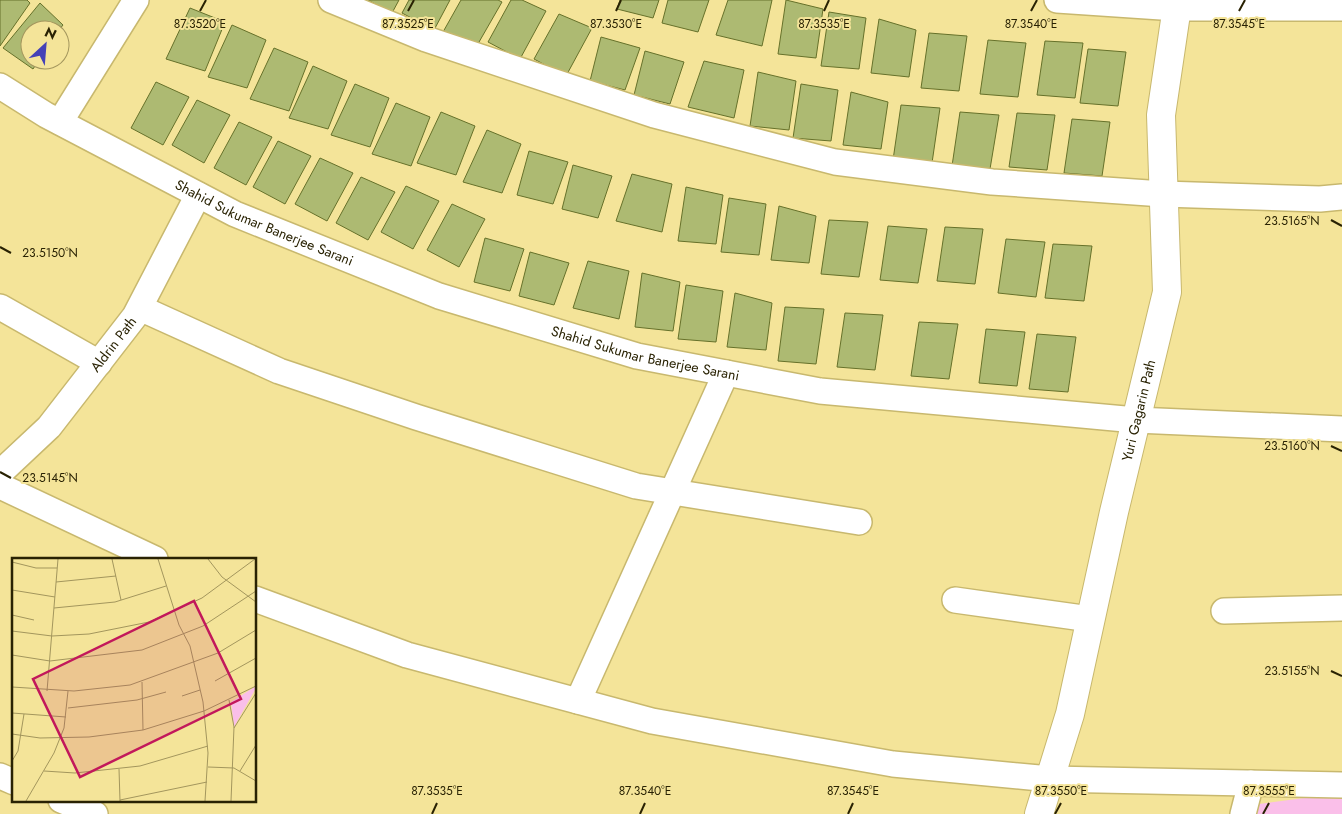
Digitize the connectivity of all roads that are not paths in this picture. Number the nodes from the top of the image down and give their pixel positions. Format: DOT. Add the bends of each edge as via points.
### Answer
graph roads {
  1 [pos="136,0"];
  2 [pos="331,0"];
  3 [pos="1057,0"];
  4 [pos="1177,4"];
  5 [pos="1342,8"];
  6 [pos="0,86"];
  7 [pos="60,122"];
  8 [pos="1163,194"];
  9 [pos="198,195"];
  10 [pos="1342,198"];
  11 [pos="0,307"];
  12 [pos="140,308"];
  13 [pos="99,363"];
  14 [pos="726,373"];
  15 [pos="1136,420"];
  16 [pos="1342,430"];
  17 [pos="0,473"];
  18 [pos="0,486"];
  19 [pos="672,491"];
  20 [pos="859,522"];
  21 [pos="153,558"];
  22 [pos="256,599"];
  23 [pos="955,600"];
  24 [pos="1342,608"];
  25 [pos="1224,611"];
  26 [pos="1090,619"];
  27 [pos="578,701"];
  28 [pos="0,776"];
  29 [pos="1050,779"];
  30 [pos="12,781"];
  31 [pos="1251,784"];
  32 [pos="1342,785"];
  33 [pos="66,802"];
  34 [pos="95,814"];
  35 [pos="1040,814"];
  36 [pos="1243,814"];
  1 -- 7 [label="street"];
  2 -- 8 [label="street" via="426,39 654,115 834,162 992,182"];
  3 -- 4 [label="street"];
  4 -- 5 [label="street"];
  4 -- 8 [label="street, Yuri Gagarin Path" via="1161,115"];
  6 -- 7 [label="street, Shahid Sukumar Banerjee Sarani"];
  7 -- 9 [label="street, Shahid Sukumar Banerjee Sarani"];
  8 -- 10 [label="street"];
  8 -- 15 [label="street, Yuri Gagarin Path" via="1167,292"];
  9 -- 12 [label="street, Aldrin Path"];
  9 -- 14 [label="street, Shahid Sukumar Banerjee Sarani" via="235,214 439,296 638,356"];
  11 -- 13 [label="street"];
  12 -- 13 [label="street, Aldrin Path"];
  12 -- 19 [label="street" via="279,371 636,486"];
  13 -- 17 [label="street, Aldrin Path" via="49,427"];
  14 -- 15 [label="street, Shahid Sukumar Banerjee Sarani" via="820,391"];
  14 -- 19 [label="street"];
  15 -- 16 [label="street, Shahid Sukumar Banerjee Sarani"];
  15 -- 26 [label="street, Yuri Gagarin Path"];
  18 -- 21 [label="street"];
  19 -- 20 [label="street"];
  19 -- 27 [label="street"];
  22 -- 27 [label="street" via="407,655"];
  23 -- 26 [label="street"];
  24 -- 25 [label="street"];
  26 -- 29 [label="street, Yuri Gagarin Path" via="1070,714"];
  27 -- 29 [label="street" via="652,721 893,764"];
  28 -- 30 [label="street"];
  29 -- 31 [label="street"];
  29 -- 35 [label="street, Yuri Gagarin Path"];
  31 -- 32 [label="street"];
  31 -- 36 [label="street"];
  33 -- 34 [label="street"];
}
